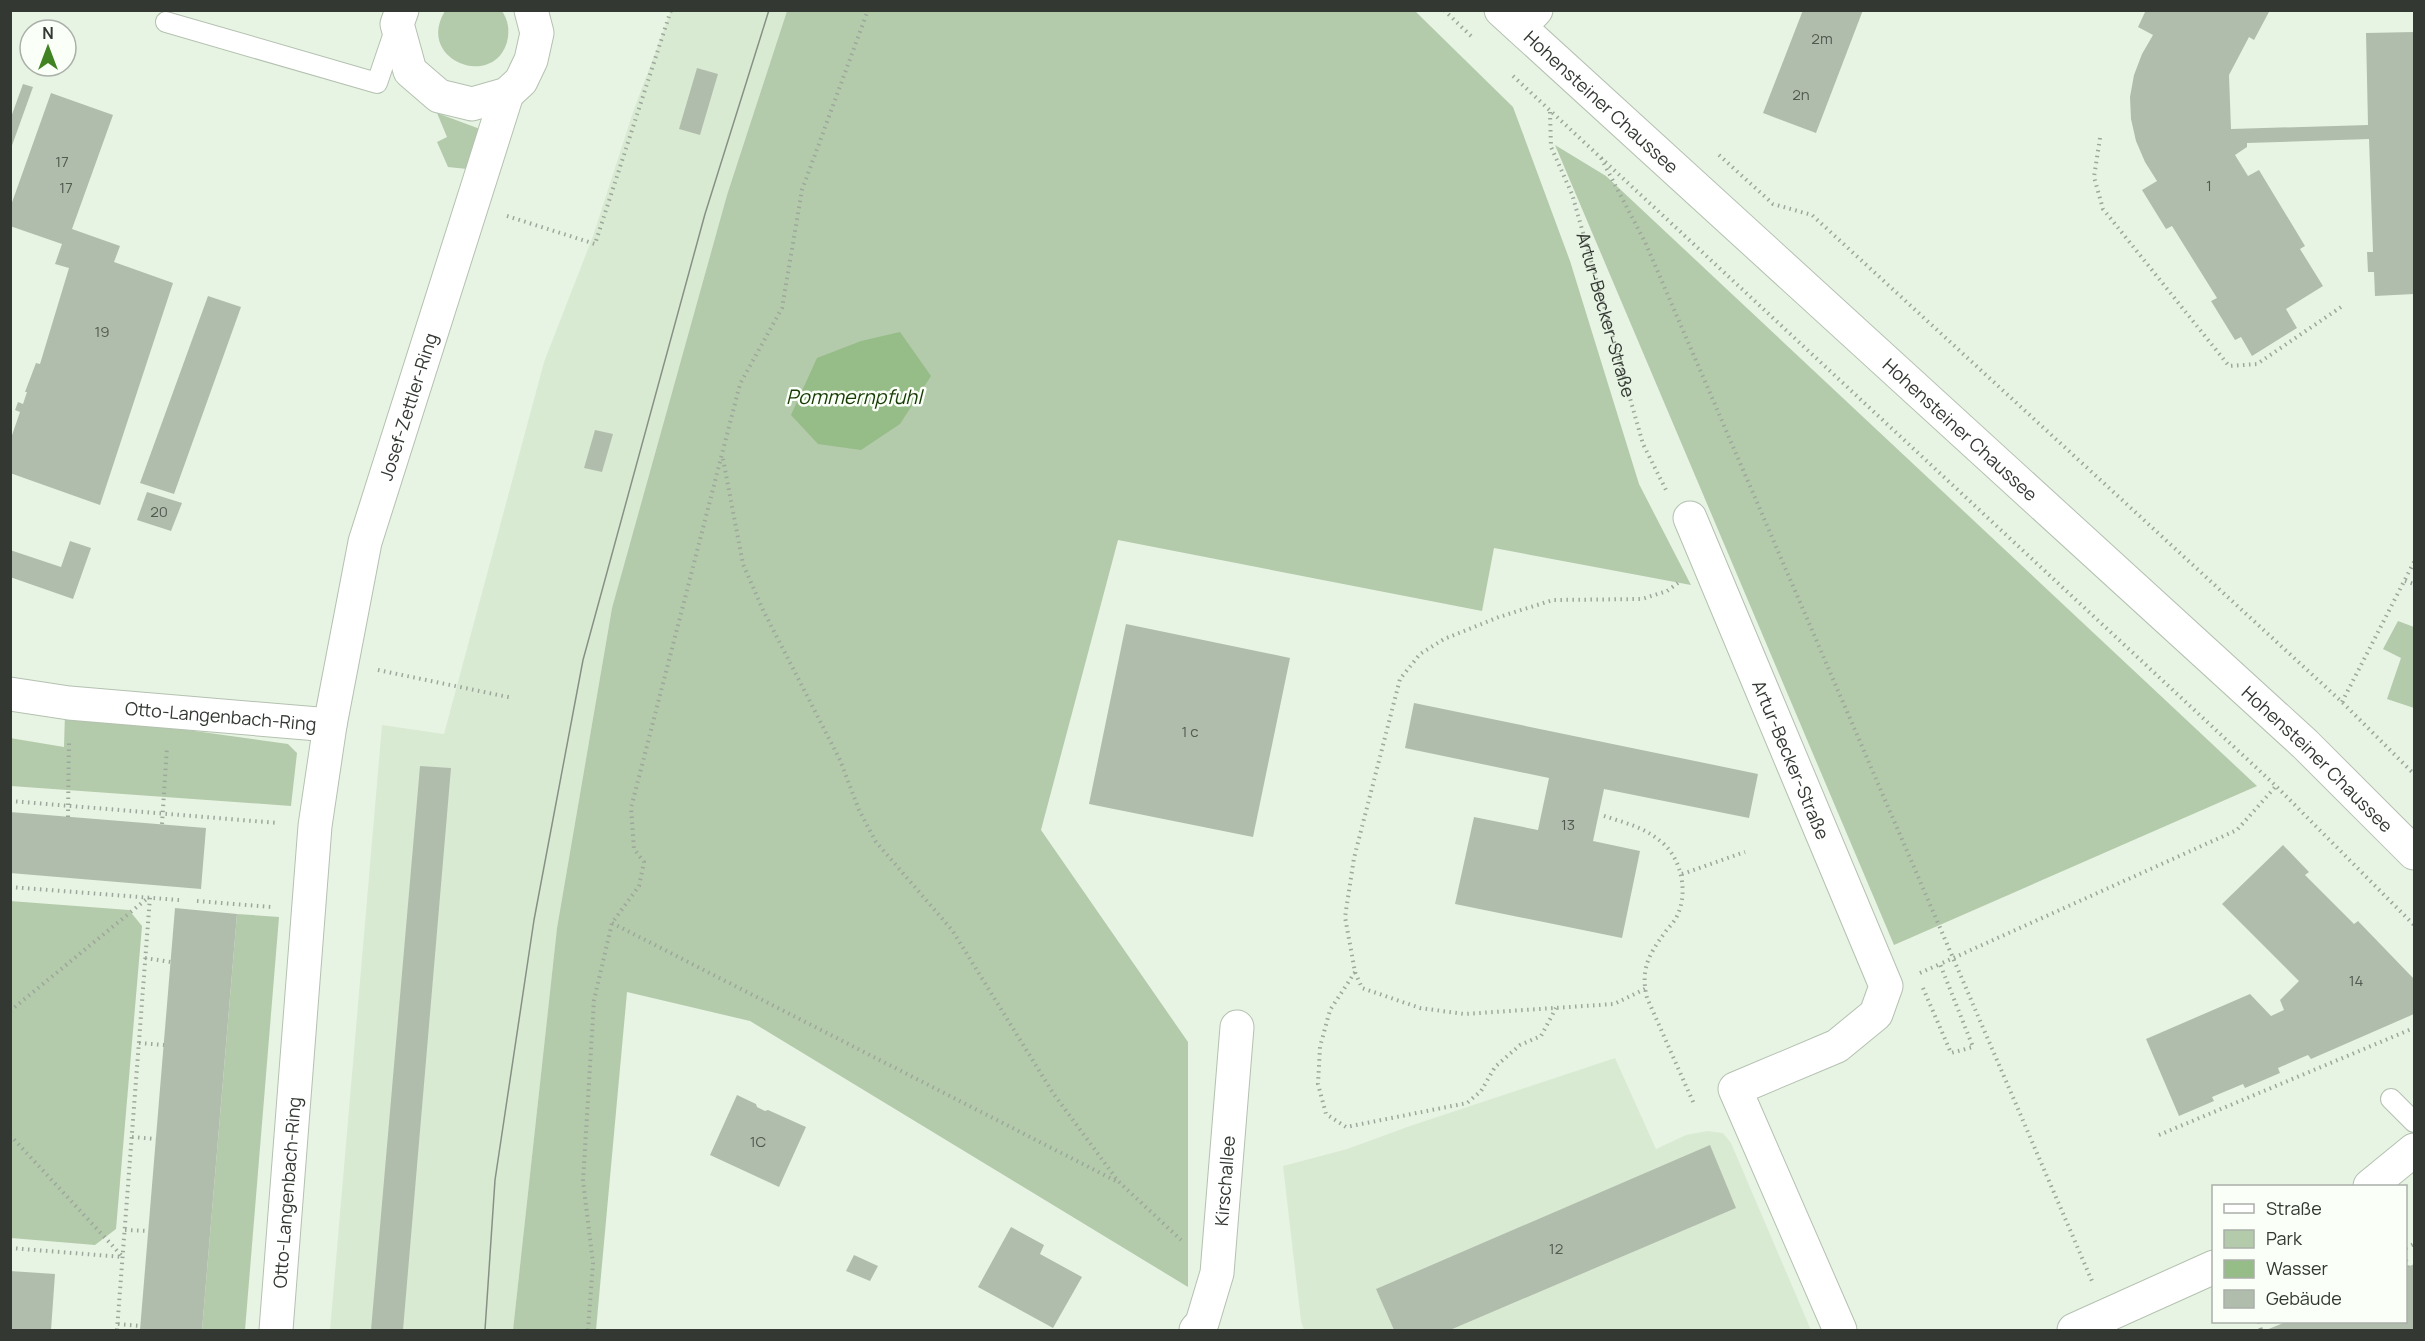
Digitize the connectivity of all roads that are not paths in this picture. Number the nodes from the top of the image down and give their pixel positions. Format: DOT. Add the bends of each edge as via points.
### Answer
graph roads {
  1 [pos="531,10"];
  2 [pos="1519,16"];
  3 [pos="399,17"];
  4 [pos="166,22"];
  5 [pos="507,94"];
  6 [pos="1690,518"];
  7 [pos="10,694"];
  8 [pos="330,725"];
  9 [pos="2415,853"];
  10 [pos="1237,1027"];
  11 [pos="2391,1099"];
  12 [pos="2415,1122"];
  13 [pos="2415,1150"];
  14 [pos="2371,1185"];
  15 [pos="2212,1268"];
  16 [pos="2118,1319"];
  17 [pos="276,1330"];
  18 [pos="1196,1330"];
  19 [pos="1840,1330"];
  20 [pos="2074,1330"];
  1 -- 5 [label="street, Josef-Zettler-Ring" via="537,33 531,60 521,81"];
  2 -- 9 [label="street, Hohensteiner Chaussee" via="2305,744"];
  3 -- 4 [label="lane" via="377,83"];
  3 -- 5 [label="street" via="410,71 439,96 472,104"];
  5 -- 8 [label="street, Josef-Zettler-Ring" via="365,542"];
  6 -- 19 [label="street, Artur-Becker-Straße" via="1886,986 1876,1014 1837,1046 1735,1089"];
  7 -- 8 [label="street, Otto-Langenbach-Ring" via="69,704"];
  8 -- 17 [label="street, Otto-Langenbach-Ring" via="315,826"];
  10 -- 18 [label="street, Kirschallee" via="1217,1274 1202,1323"];
  11 -- 12 [label="lane"];
  13 -- 14 [label="street"];
  15 -- 16 [label="street"];
  16 -- 20 [label="street"];
}
